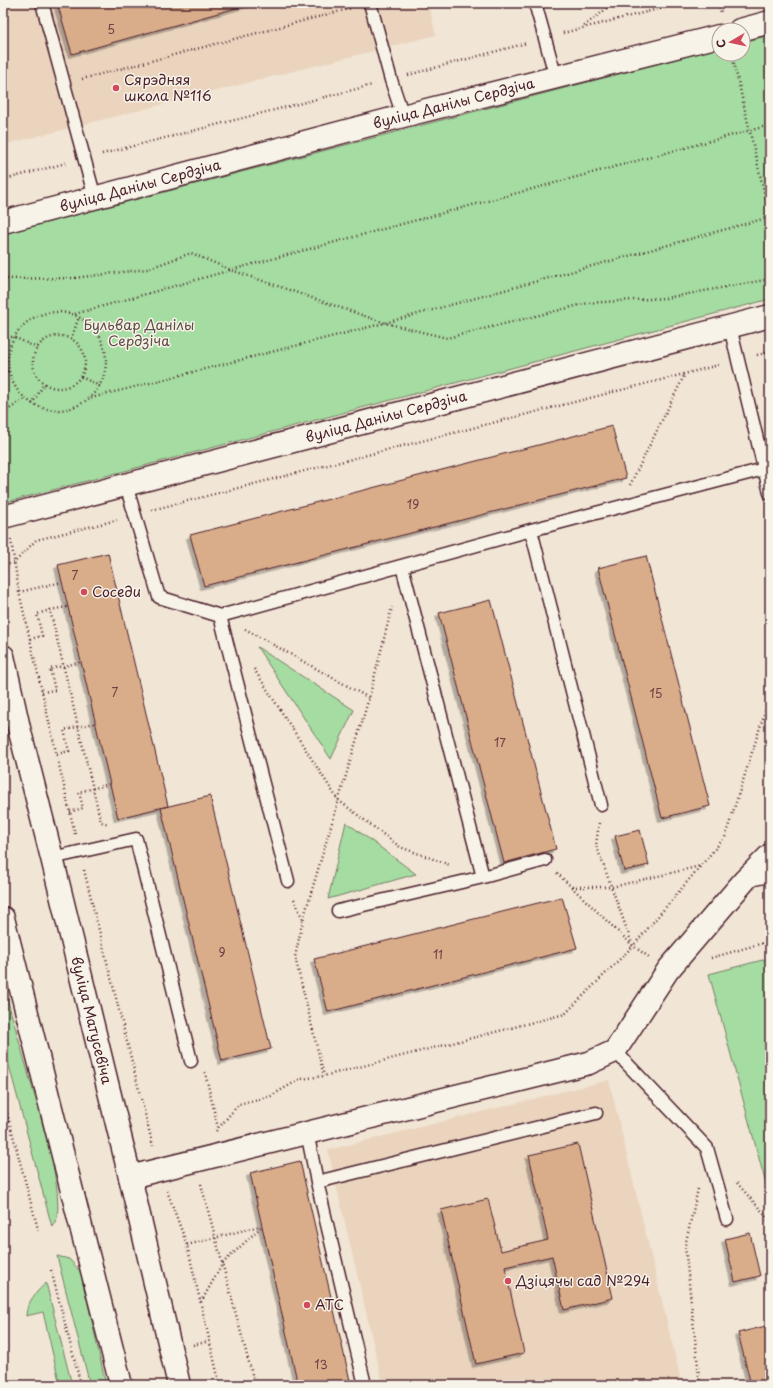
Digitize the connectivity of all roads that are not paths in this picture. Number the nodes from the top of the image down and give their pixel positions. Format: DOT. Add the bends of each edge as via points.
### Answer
graph roads {
  1 [pos="42,3"];
  2 [pos="370,3"];
  3 [pos="535,3"];
  4 [pos="770,22"];
  5 [pos="751,27"];
  6 [pos="711,38"];
  7 [pos="556,78"];
  8 [pos="403,116"];
  9 [pos="95,198"];
  10 [pos="3,222"];
  11 [pos="770,316"];
  12 [pos="730,327"];
  13 [pos="764,469"];
  14 [pos="126,485"];
  15 [pos="770,493"];
  16 [pos="3,517"];
  17 [pos="531,530"];
  18 [pos="402,566"];
  19 [pos="220,616"];
  20 [pos="3,656"];
  21 [pos="11,729"];
  22 [pos="601,805"];
  23 [pos="770,855"];
  24 [pos="52,858"];
  25 [pos="545,860"];
  26 [pos="770,876"];
  27 [pos="483,877"];
  28 [pos="745,880"];
  29 [pos="288,881"];
  30 [pos="338,912"];
  31 [pos="3,918"];
  32 [pos="615,1051"];
  33 [pos="191,1061"];
  34 [pos="596,1113"];
  35 [pos="307,1132"];
  36 [pos="130,1177"];
  37 [pos="317,1182"];
  38 [pos="727,1219"];
  39 [pos="121,1385"];
  40 [pos="179,1385"];
  41 [pos="365,1385"];
  1 -- 9 [label="lane"];
  2 -- 8 [label="lane"];
  3 -- 7 [label="lane"];
  4 -- 5 [label="street"];
  6 -- 7 [label="street, вуліца Данілы Сердзіча"];
  7 -- 8 [label="street, вуліца Данілы Сердзіча"];
  8 -- 9 [label="street, вуліца Данілы Сердзіча"];
  9 -- 10 [label="street, вуліца Данілы Сердзіча"];
  11 -- 12 [label="street, вуліца Данілы Сердзіча"];
  12 -- 13 [label="lane"];
  12 -- 14 [label="street, вуліца Данілы Сердзіча"];
  13 -- 15 [label="lane"];
  13 -- 17 [label="lane"];
  14 -- 16 [label="street, вуліца Данілы Сердзіча"];
  14 -- 19 [label="lane" via="159,597"];
  17 -- 18 [label="lane"];
  17 -- 22 [label="lane"];
  18 -- 19 [label="lane"];
  18 -- 27 [label="lane"];
  19 -- 29 [label="lane"];
  20 -- 21 [label="street, вуліца Матусевіча"];
  21 -- 24 [label="street, вуліца Матусевіча"];
  23 -- 28 [label="street"];
  24 -- 33 [label="lane" via="136,839"];
  24 -- 36 [label="street, вуліца Матусевіча"];
  25 -- 27 [label="lane"];
  26 -- 28 [label="lane"];
  27 -- 30 [label="lane"];
  28 -- 32 [label="street" via="668,970"];
  31 -- 39 [label="street"];
  32 -- 35 [label="street" via="589,1062"];
  32 -- 38 [label="lane" via="707,1148"];
  34 -- 37 [label="lane"];
  35 -- 36 [label="street"];
  35 -- 37 [label="lane"];
  36 -- 40 [label="street, вуліца Матусевіча"];
  37 -- 41 [label="lane"];
}
